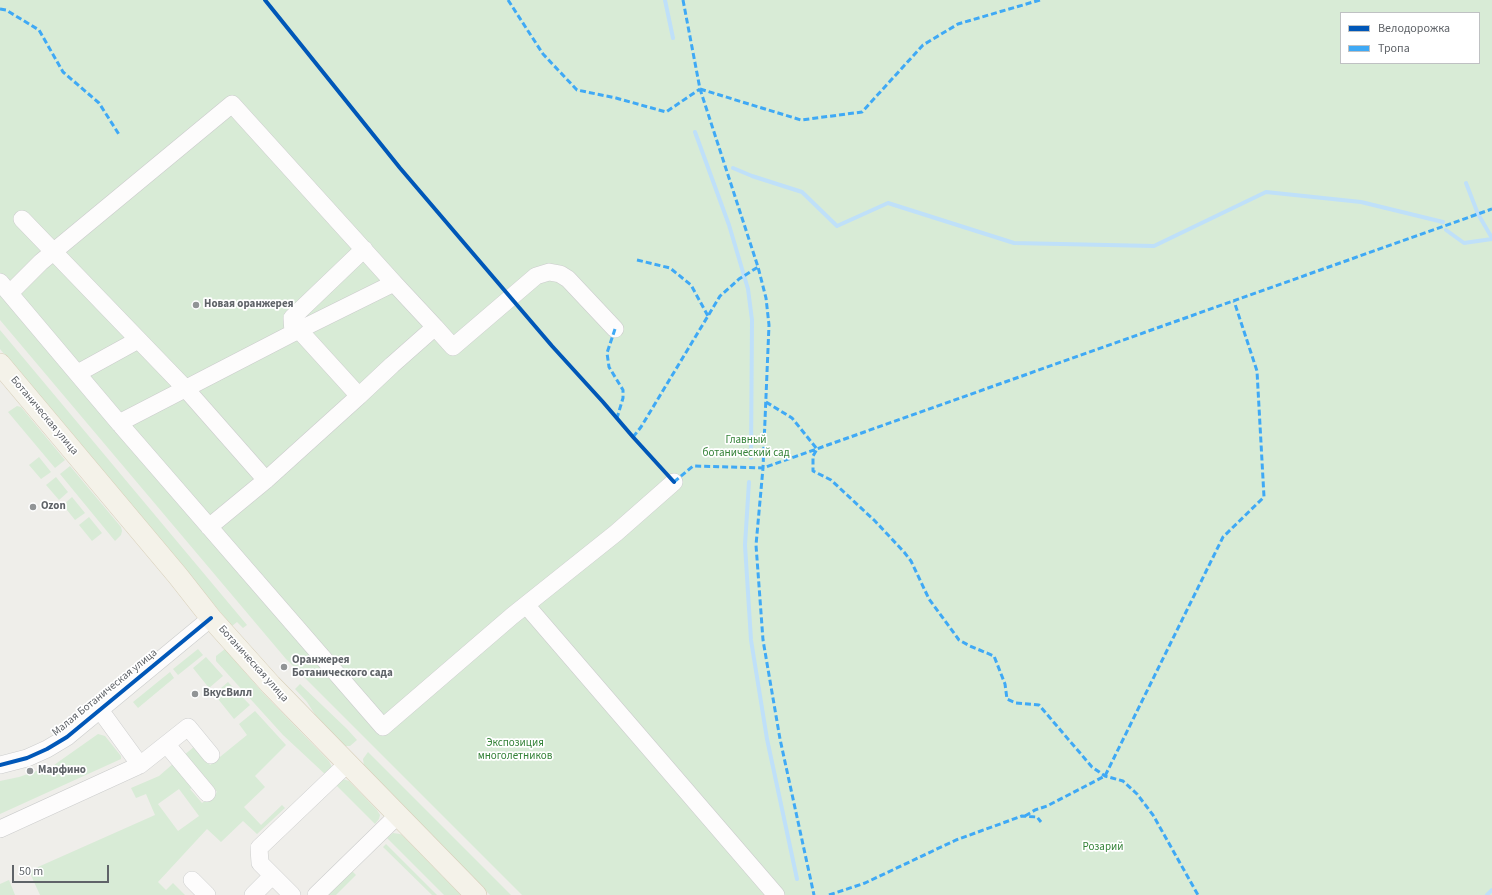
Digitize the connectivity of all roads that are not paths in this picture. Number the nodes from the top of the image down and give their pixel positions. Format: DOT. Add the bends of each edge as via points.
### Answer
graph roads {
  1 [pos="22,219"];
  2 [pos="364,249"];
  3 [pos="54,251"];
  4 [pos="394,283"];
  5 [pos="5,288"];
  6 [pos="435,327"];
  7 [pos="615,329"];
  8 [pos="296,331"];
  9 [pos="138,340"];
  10 [pos="0,364"];
  11 [pos="78,373"];
  12 [pos="185,388"];
  13 [pos="360,396"];
  14 [pos="119,423"];
  15 [pos="266,480"];
  16 [pos="674,482"];
  17 [pos="209,527"];
  18 [pos="526,605"];
  19 [pos="212,618"];
  20 [pos="100,710"];
  21 [pos="167,744"];
  22 [pos="211,755"];
  23 [pos="347,764"];
  24 [pos="0,765"];
  25 [pos="140,765"];
  26 [pos="206,793"];
  27 [pos="397,816"];
  28 [pos="0,829"];
  29 [pos="272,876"];
  30 [pos="192,880"];
  31 [pos="207,895"];
  32 [pos="253,895"];
  33 [pos="292,895"];
  34 [pos="316,895"];
  35 [pos="476,895"];
  36 [pos="776,895"];
  1 -- 3 [label="street"];
  2 -- 3 [label="street" via="232,104"];
  2 -- 4 [label="street"];
  2 -- 8 [label="street" via="292,318"];
  3 -- 5 [label="street"];
  3 -- 9 [label="street"];
  4 -- 6 [label="street"];
  4 -- 8 [label="street"];
  5 -- 11 [label="street"];
  6 -- 7 [label="street" via="453,347 536,276 549,272 568,279"];
  6 -- 13 [label="street"];
  8 -- 12 [label="street"];
  8 -- 13 [label="street"];
  9 -- 11 [label="street"];
  9 -- 12 [label="street"];
  10 -- 19 [label="main road, Ботаническая улица"];
  11 -- 14 [label="street"];
  12 -- 14 [label="street"];
  12 -- 15 [label="street"];
  13 -- 15 [label="street"];
  14 -- 17 [label="street"];
  15 -- 17 [label="street"];
  16 -- 18 [label="street" via="616,533"];
  17 -- 18 [label="street" via="382,727"];
  18 -- 36 [label="street"];
  19 -- 20 [label="street, Малая Ботаническая улица"];
  19 -- 23 [label="main road, Ботаническая улица" via="270,685"];
  20 -- 24 [label="street, Малая Ботаническая улица" via="67,737 47,749 27,758"];
  20 -- 25 [label="street"];
  21 -- 22 [label="street" via="188,727"];
  21 -- 25 [label="street"];
  21 -- 26 [label="street"];
  23 -- 27 [label="main road, Ботаническая улица"];
  23 -- 29 [label="street" via="259,848 260,862"];
  25 -- 28 [label="street"];
  27 -- 34 [label="street"];
  27 -- 35 [label="main road, Ботаническая улица"];
  29 -- 32 [label="street"];
  29 -- 33 [label="street"];
  30 -- 31 [label="street"];
}
